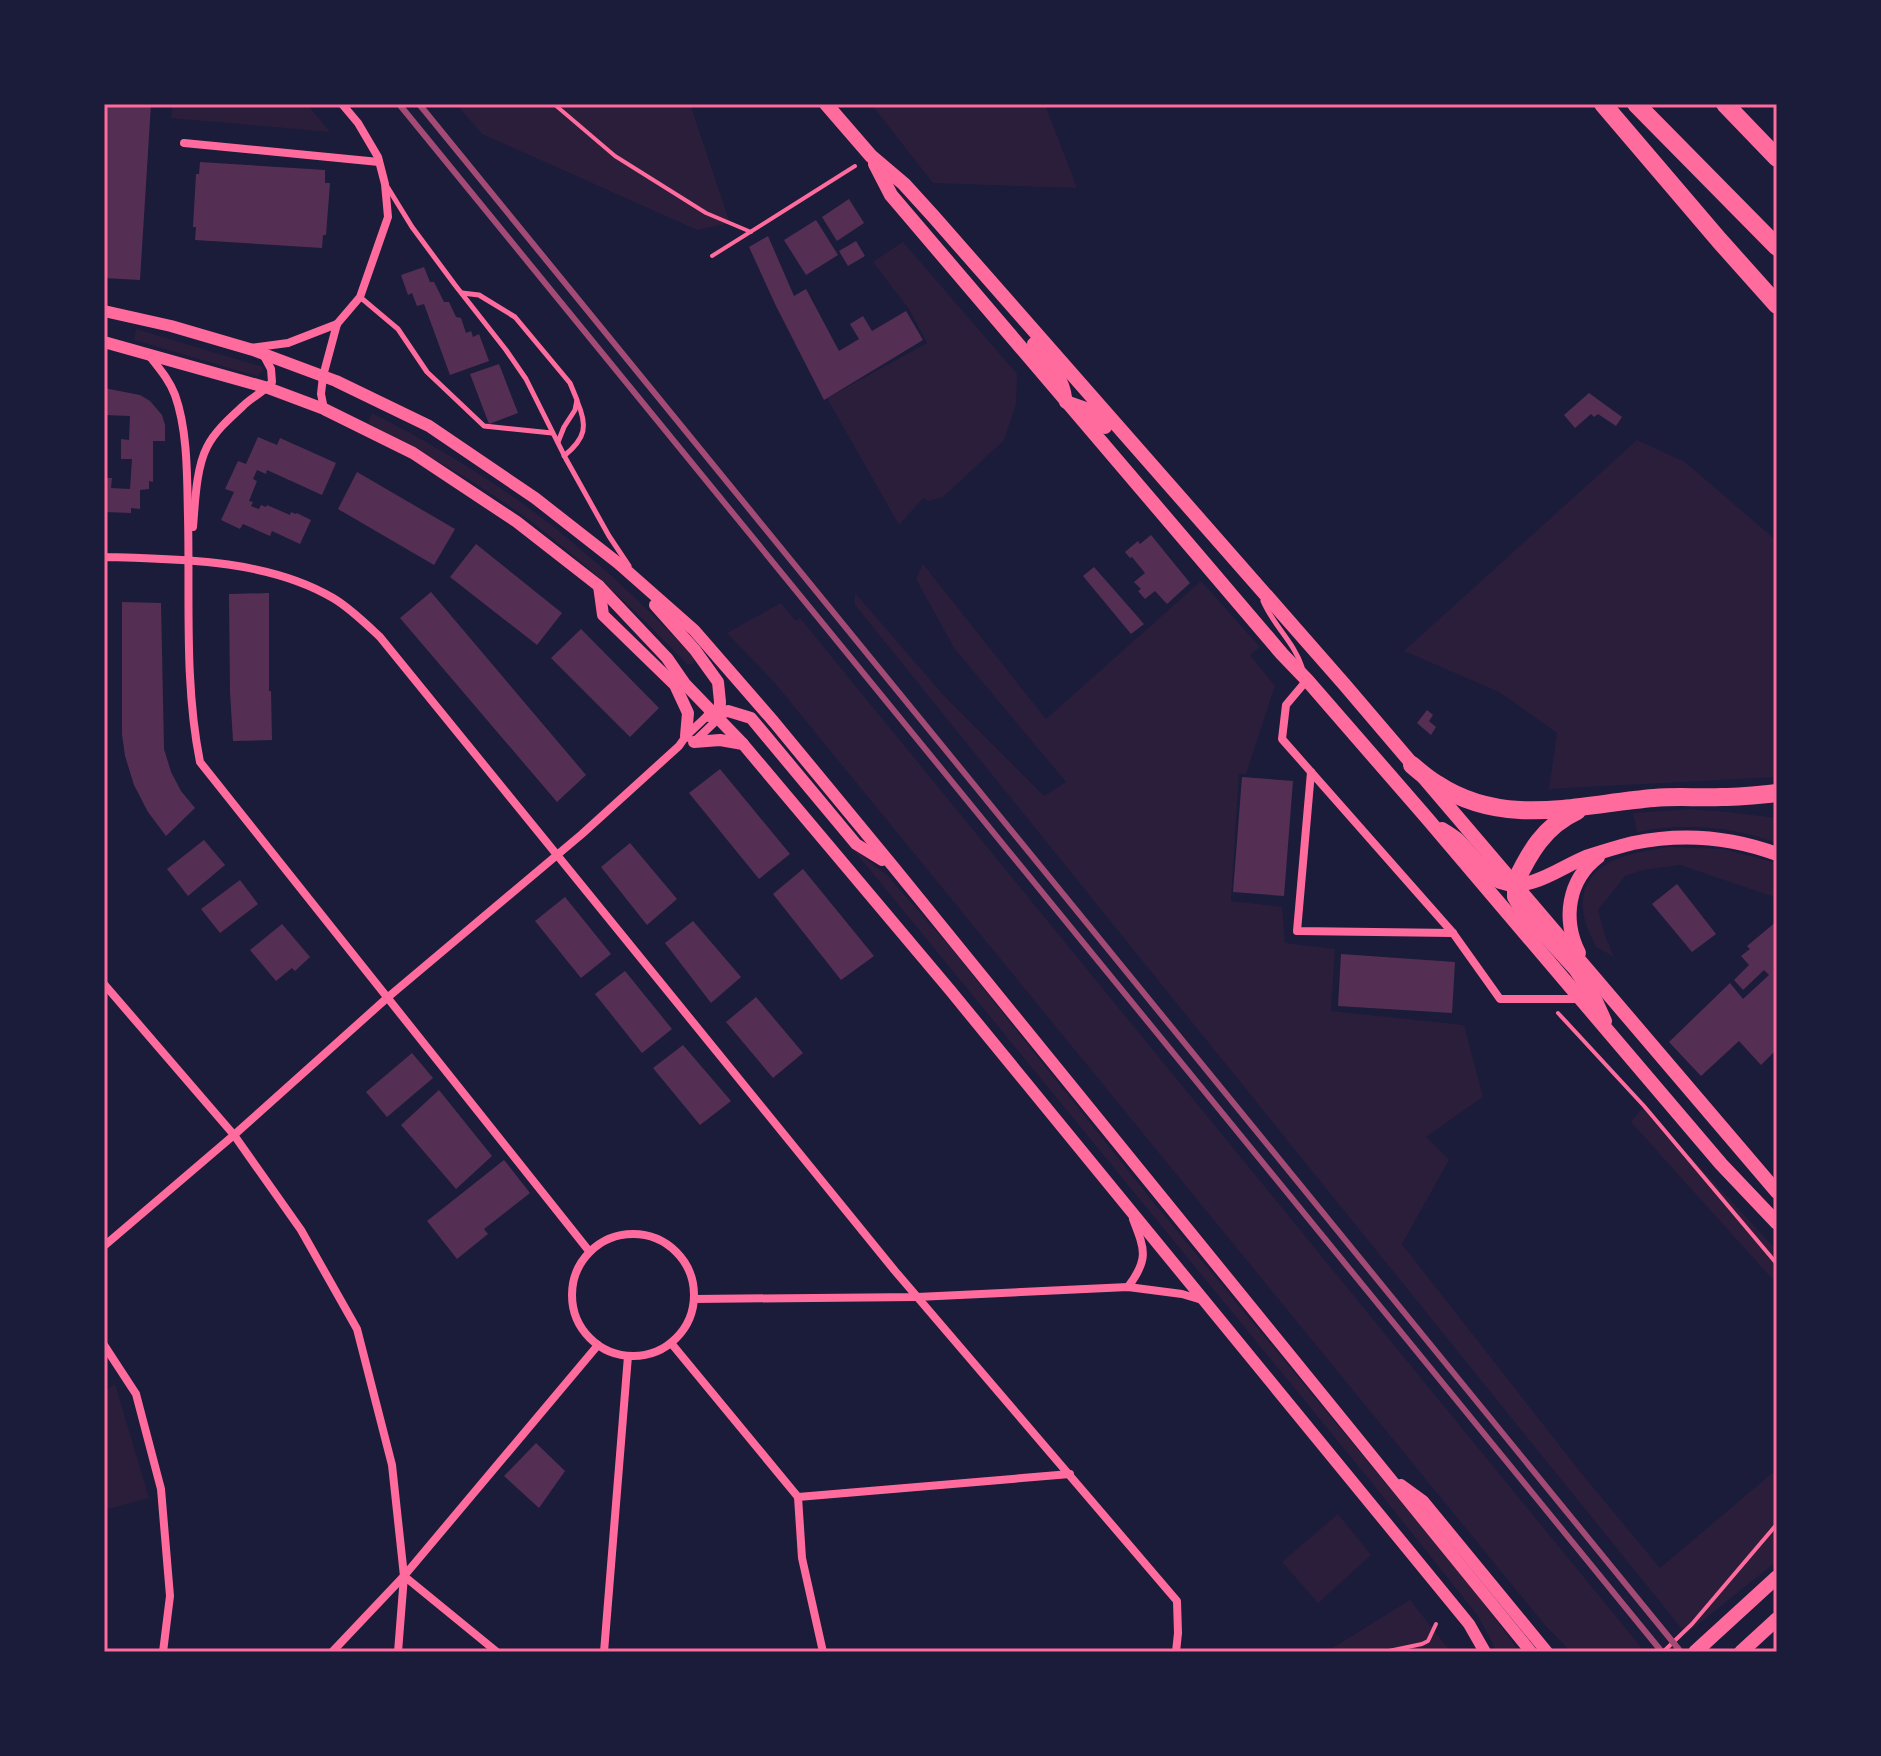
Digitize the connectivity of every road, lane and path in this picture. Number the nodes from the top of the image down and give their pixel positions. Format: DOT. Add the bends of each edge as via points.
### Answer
graph roads {
  1 [pos="342,104"];
  2 [pos="554,104"];
  3 [pos="826,104"];
  4 [pos="1603,104"];
  5 [pos="1636,104"];
  6 [pos="1725,104"];
  7 [pos="184,143"];
  8 [pos="871,156"];
  9 [pos="1777,158"];
  10 [pos="379,162"];
  11 [pos="385,184"];
  12 [pos="751,232"];
  13 [pos="1777,247"];
  14 [pos="712,256"];
  15 [pos="461,293"];
  16 [pos="360,297"];
  17 [pos="1777,305"];
  18 [pos="1012,306"];
  19 [pos="104,311"];
  20 [pos="337,324"];
  21 [pos="104,342"];
  22 [pos="247,348"];
  23 [pos="147,353"];
  24 [pos="263,354"];
  25 [pos="323,376"];
  26 [pos="268,388"];
  27 [pos="577,400"];
  28 [pos="1066,402"];
  29 [pos="324,409"];
  30 [pos="553,433"];
  31 [pos="558,442"];
  32 [pos="1139,450"];
  33 [pos="564,456"];
  34 [pos="608,555"];
  35 [pos="104,557"];
  36 [pos="189,559"];
  37 [pos="641,583"];
  38 [pos="599,586"];
  39 [pos="1260,588"];
  40 [pos="1307,680"];
  41 [pos="715,716"];
  42 [pos="686,741"];
  43 [pos="743,744"];
  44 [pos="1412,765"];
  45 [pos="1311,772"];
  46 [pos="1777,793"];
  47 [pos="1720,798"];
  48 [pos="1777,803"];
  49 [pos="1595,805"];
  50 [pos="1426,817"];
  51 [pos="1611,849"];
  52 [pos="557,854"];
  53 [pos="1777,854"];
  54 [pos="892,865"];
  55 [pos="1514,885"];
  56 [pos="1453,933"];
  57 [pos="1589,971"];
  58 [pos="104,984"];
  59 [pos="387,998"];
  60 [pos="1545,999"];
  61 [pos="1579,999"];
  62 [pos="1610,1032"];
  63 [pos="234,1135"];
  64 [pos="1777,1192"];
  65 [pos="1131,1213"];
  66 [pos="1777,1223"];
  67 [pos="104,1246"];
  68 [pos="589,1251"];
  69 [pos="1777,1264"];
  70 [pos="1128,1287"];
  71 [pos="917,1297"];
  72 [pos="694,1299"];
  73 [pos="1202,1300"];
  74 [pos="671,1343"];
  75 [pos="104,1345"];
  76 [pos="598,1345"];
  77 [pos="628,1356"];
  78 [pos="1070,1474"];
  79 [pos="1388,1476"];
  80 [pos="798,1497"];
  81 [pos="1777,1524"];
  82 [pos="404,1576"];
  83 [pos="1777,1577"];
  84 [pos="1777,1619"];
  85 [pos="1436,1624"];
  86 [pos="1695,1650"];
  87 [pos="163,1652"];
  88 [pos="332,1652"];
  89 [pos="398,1652"];
  90 [pos="497,1652"];
  91 [pos="604,1652"];
  92 [pos="823,1652"];
  93 [pos="1176,1652"];
  94 [pos="1384,1652"];
  95 [pos="1485,1652"];
  96 [pos="1531,1652"];
  97 [pos="1547,1652"];
  98 [pos="1663,1652"];
  99 [pos="1741,1652"];
  1 -- 10 [label="street"];
  2 -- 12 [label="path" via="615,156 706,213"];
  3 -- 8 [label="main road"];
  4 -- 17 [label="highway"];
  5 -- 13 [label="highway"];
  6 -- 9 [label="highway"];
  7 -- 10 [label="street"];
  8 -- 12 [label="path"];
  8 -- 18 [label="main road" via="904,184"];
  8 -- 28 [label="main road" via="891,195"];
  10 -- 11 [label="street"];
  11 -- 15 [label="lane"];
  11 -- 16 [label="street" via="388,217"];
  12 -- 14 [label="path"];
  15 -- 27 [label="lane" via="479,295 515,317 570,383"];
  15 -- 30 [label="lane" via="526,379"];
  16 -- 20 [label="street"];
  16 -- 30 [label="lane" via="398,329 427,372 484,426"];
  18 -- 28 [label="main road" via="1057,374"];
  18 -- 32 [label="main road"];
  19 -- 22 [label="street"];
  20 -- 22 [label="street" via="288,343"];
  20 -- 25 [label="street"];
  21 -- 23 [label="street"];
  22 -- 24 [label="street"];
  23 -- 26 [label="street"];
  23 -- 36 [label="street" via="168,379 179,410 186,454"];
  24 -- 25 [label="street"];
  24 -- 26 [label="street" via="273,376"];
  25 -- 29 [label="street"];
  25 -- 34 [label="street" via="429,426"];
  26 -- 29 [label="street"];
  26 -- 36 [label="street" via="246,403 204,451"];
  27 -- 31 [label="lane"];
  27 -- 33 [label="lane" via="584,431"];
  28 -- 32 [label="main road" via="1089,410 1112,434"];
  28 -- 40 [label="main road"];
  29 -- 38 [label="street" via="413,453 517,522"];
  30 -- 31 [label="lane"];
  31 -- 33 [label="lane"];
  32 -- 39 [label="main road"];
  33 -- 37 [label="lane"];
  34 -- 37 [label="street"];
  34 -- 41 [label="street" via="675,626 718,682"];
  35 -- 36 [label="street"];
  36 -- 52 [label="street" via="275,573 333,598 360,617"];
  36 -- 59 [label="street" via="192,702 200,762"];
  37 -- 54 [label="street" via="694,630"];
  38 -- 41 [label="street"];
  38 -- 42 [label="street" via="603,615 675,685 688,713"];
  39 -- 40 [label="lane"];
  39 -- 44 [label="main road"];
  40 -- 45 [label="street" via="1286,705 1282,739"];
  40 -- 50 [label="main road"];
  41 -- 42 [label="street"];
  41 -- 43 [label="street"];
  41 -- 54 [label="street" via="728,711 751,718 856,844"];
  42 -- 43 [label="street"];
  42 -- 52 [label="street"];
  43 -- 65 [label="street"];
  44 -- 49 [label="highway" via="1436,784 1487,806 1532,811"];
  44 -- 55 [label="main road"];
  45 -- 56 [label="street"];
  45 -- 56 [label="street" via="1297,931"];
  46 -- 47 [label="highway"];
  47 -- 48 [label="main road"];
  47 -- 49 [label="highway"];
  49 -- 55 [label="highway" via="1558,821 1541,836"];
  50 -- 55 [label="main road" via="1495,879"];
  50 -- 61 [label="main road"];
  51 -- 53 [label="main road" via="1702,838"];
  51 -- 55 [label="main road"];
  51 -- 57 [label="main road" via="1586,866 1571,899 1572,934"];
  52 -- 59 [label="street"];
  52 -- 71 [label="street"];
  54 -- 79 [label="street"];
  55 -- 57 [label="main road"];
  55 -- 62 [label="main road" via="1522,911 1575,969"];
  56 -- 60 [label="street" via="1500,999"];
  57 -- 64 [label="main road"];
  58 -- 63 [label="street"];
  59 -- 63 [label="street"];
  59 -- 68 [label="street"];
  60 -- 61 [label="street"];
  60 -- 69 [label="path" via="1644,1106"];
  61 -- 62 [label="main road"];
  62 -- 66 [label="main road"];
  63 -- 67 [label="street"];
  63 -- 82 [label="street" via="301,1230 357,1329 392,1465"];
  65 -- 70 [label="street" via="1144,1247 1139,1272"];
  65 -- 73 [label="street"];
  68 -- 72 [label="street" via="607,1239 649,1235 683,1259"];
  68 -- 76 [label="street" via="573,1282 572,1300 580,1325"];
  70 -- 71 [label="street"];
  70 -- 73 [label="street"];
  71 -- 72 [label="street"];
  71 -- 78 [label="street"];
  72 -- 74 [label="street" via="691,1316"];
  73 -- 95 [label="street" via="1469,1624"];
  74 -- 77 [label="street"];
  74 -- 80 [label="street"];
  75 -- 87 [label="street" via="136,1394 161,1489 170,1596"];
  76 -- 77 [label="street"];
  76 -- 82 [label="street"];
  77 -- 91 [label="street"];
  78 -- 80 [label="street"];
  78 -- 93 [label="street" via="1177,1601"];
  79 -- 96 [label="street"];
  79 -- 97 [label="street" via="1423,1501"];
  80 -- 92 [label="street" via="802,1558"];
  81 -- 98 [label="path"];
  82 -- 88 [label="street"];
  82 -- 89 [label="street"];
  82 -- 90 [label="street"];
  83 -- 86 [label="main road"];
  84 -- 99 [label="main road"];
  85 -- 94 [label="path" via="1428,1641"];
}
